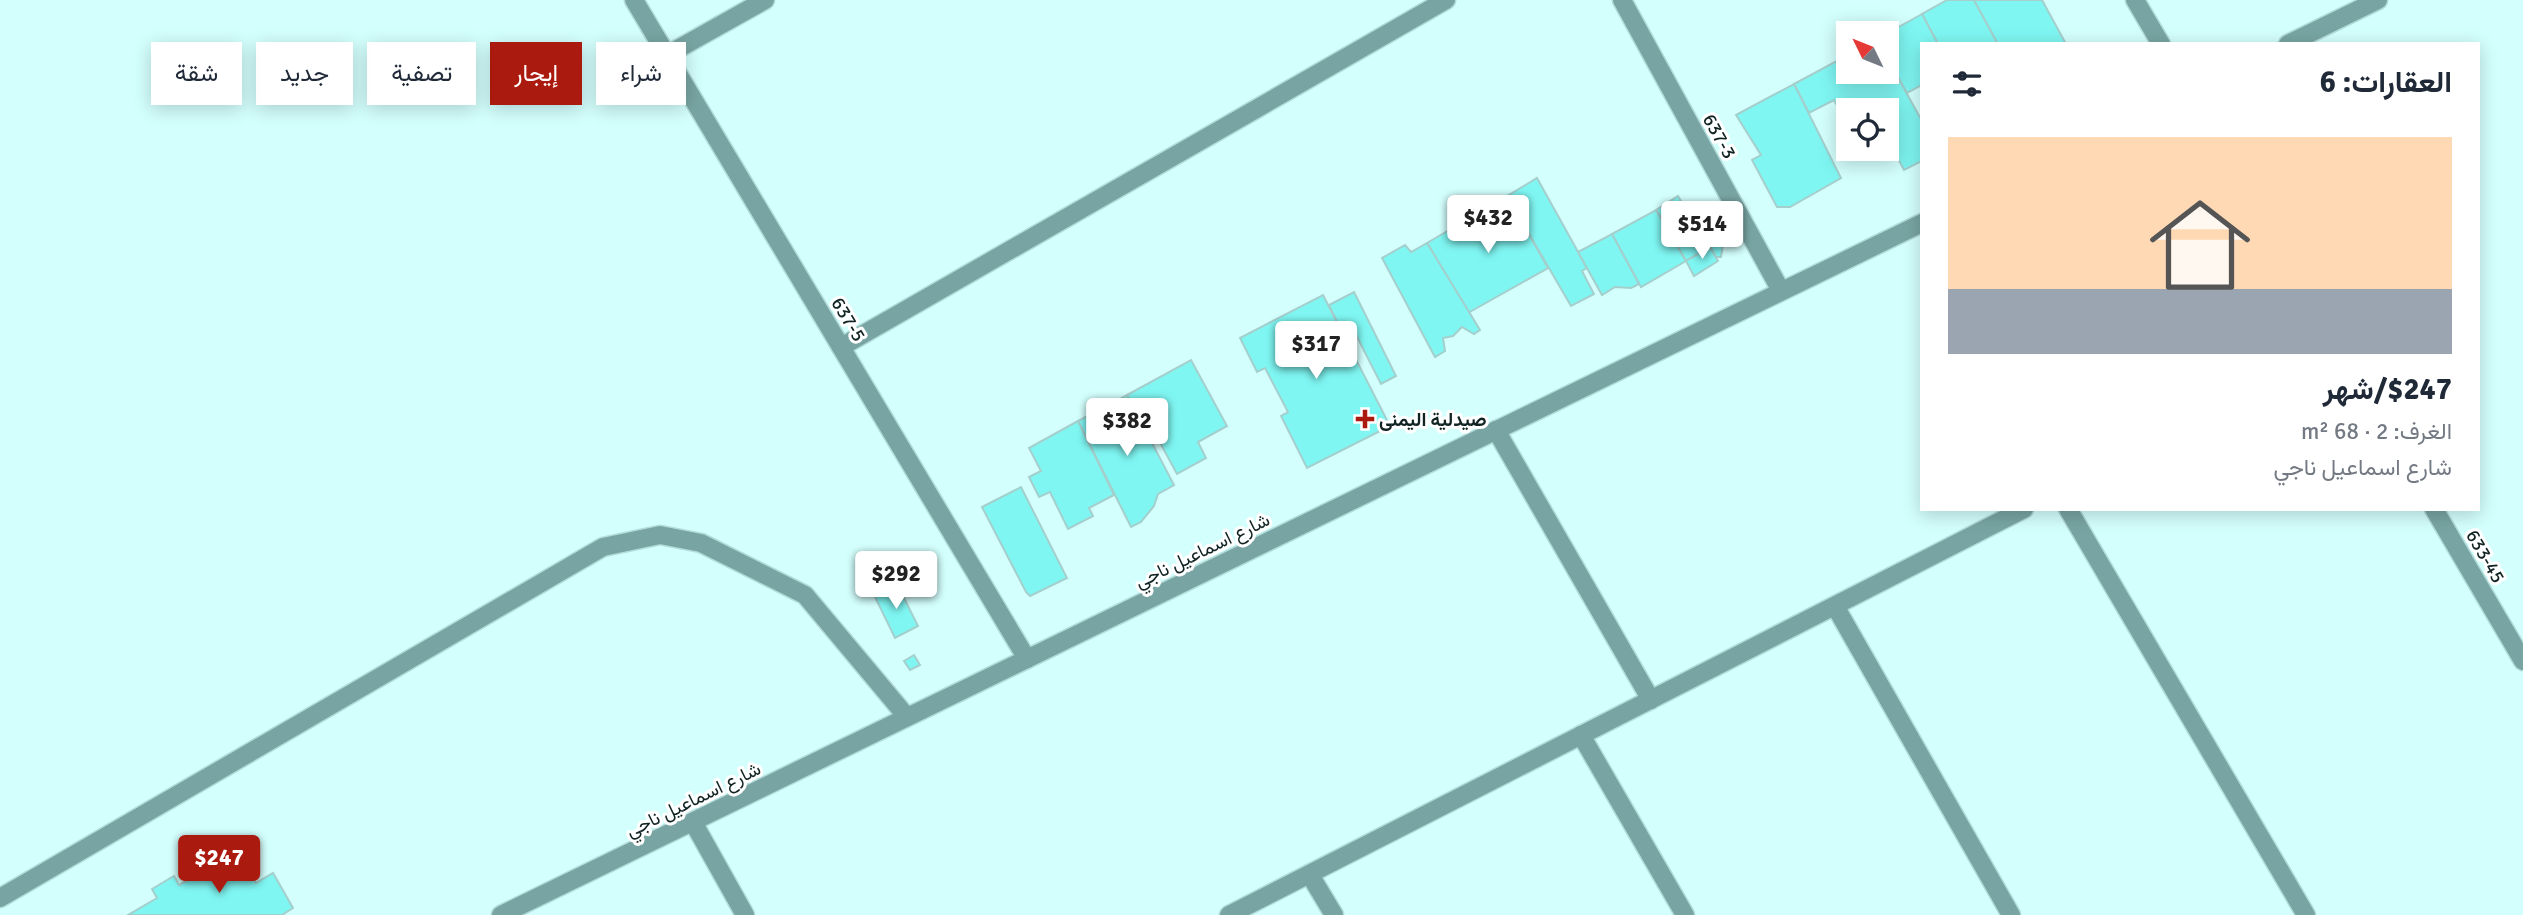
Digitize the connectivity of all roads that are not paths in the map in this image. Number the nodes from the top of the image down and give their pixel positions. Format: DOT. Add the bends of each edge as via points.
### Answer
graph roads {
  1 [pos="634,0"];
  2 [pos="765,0"];
  3 [pos="1446,0"];
  4 [pos="1622,0"];
  5 [pos="2135,0"];
  6 [pos="2378,0"];
  7 [pos="659,42"];
  8 [pos="2160,42"];
  9 [pos="2292,42"];
  10 [pos="686,44"];
  11 [pos="686,87"];
  12 [pos="1920,224"];
  13 [pos="1781,291"];
  14 [pos="841,347"];
  15 [pos="1496,430"];
  16 [pos="2020,511"];
  17 [pos="2069,511"];
  18 [pos="2435,511"];
  19 [pos="1835,606"];
  20 [pos="1027,659"];
  21 [pos="2523,661"];
  22 [pos="1651,700"];
  23 [pos="907,717"];
  24 [pos="1581,736"];
  25 [pos="693,822"];
  26 [pos="1310,875"];
  27 [pos="0,898"];
  28 [pos="501,915"];
  29 [pos="745,915"];
  30 [pos="1229,915"];
  31 [pos="1334,915"];
  32 [pos="1685,915"];
  33 [pos="2011,915"];
  34 [pos="2306,915"];
  1 -- 7 [label="street, 637-5"];
  2 -- 10 [label="street"];
  3 -- 14 [label="street"];
  4 -- 13 [label="street, 637-3"];
  5 -- 8 [label="street"];
  6 -- 9 [label="street"];
  11 -- 14 [label="street, 637-5"];
  12 -- 13 [label="street, شارع اسماعيل ناجي"];
  13 -- 15 [label="street, شارع اسماعيل ناجي"];
  14 -- 20 [label="street, 637-5"];
  15 -- 20 [label="street, شارع اسماعيل ناجي"];
  15 -- 22 [label="street"];
  16 -- 19 [label="street"];
  17 -- 34 [label="street"];
  18 -- 21 [label="street, 633-45"];
  19 -- 22 [label="street"];
  19 -- 33 [label="street"];
  20 -- 23 [label="street, شارع اسماعيل ناجي"];
  22 -- 24 [label="street"];
  23 -- 25 [label="street, شارع اسماعيل ناجي"];
  23 -- 27 [label="street" via="805,595 701,542 660,534 603,547"];
  24 -- 26 [label="street"];
  24 -- 32 [label="street"];
  25 -- 28 [label="street, شارع اسماعيل ناجي"];
  25 -- 29 [label="street"];
  26 -- 30 [label="street"];
  26 -- 31 [label="street"];
}
